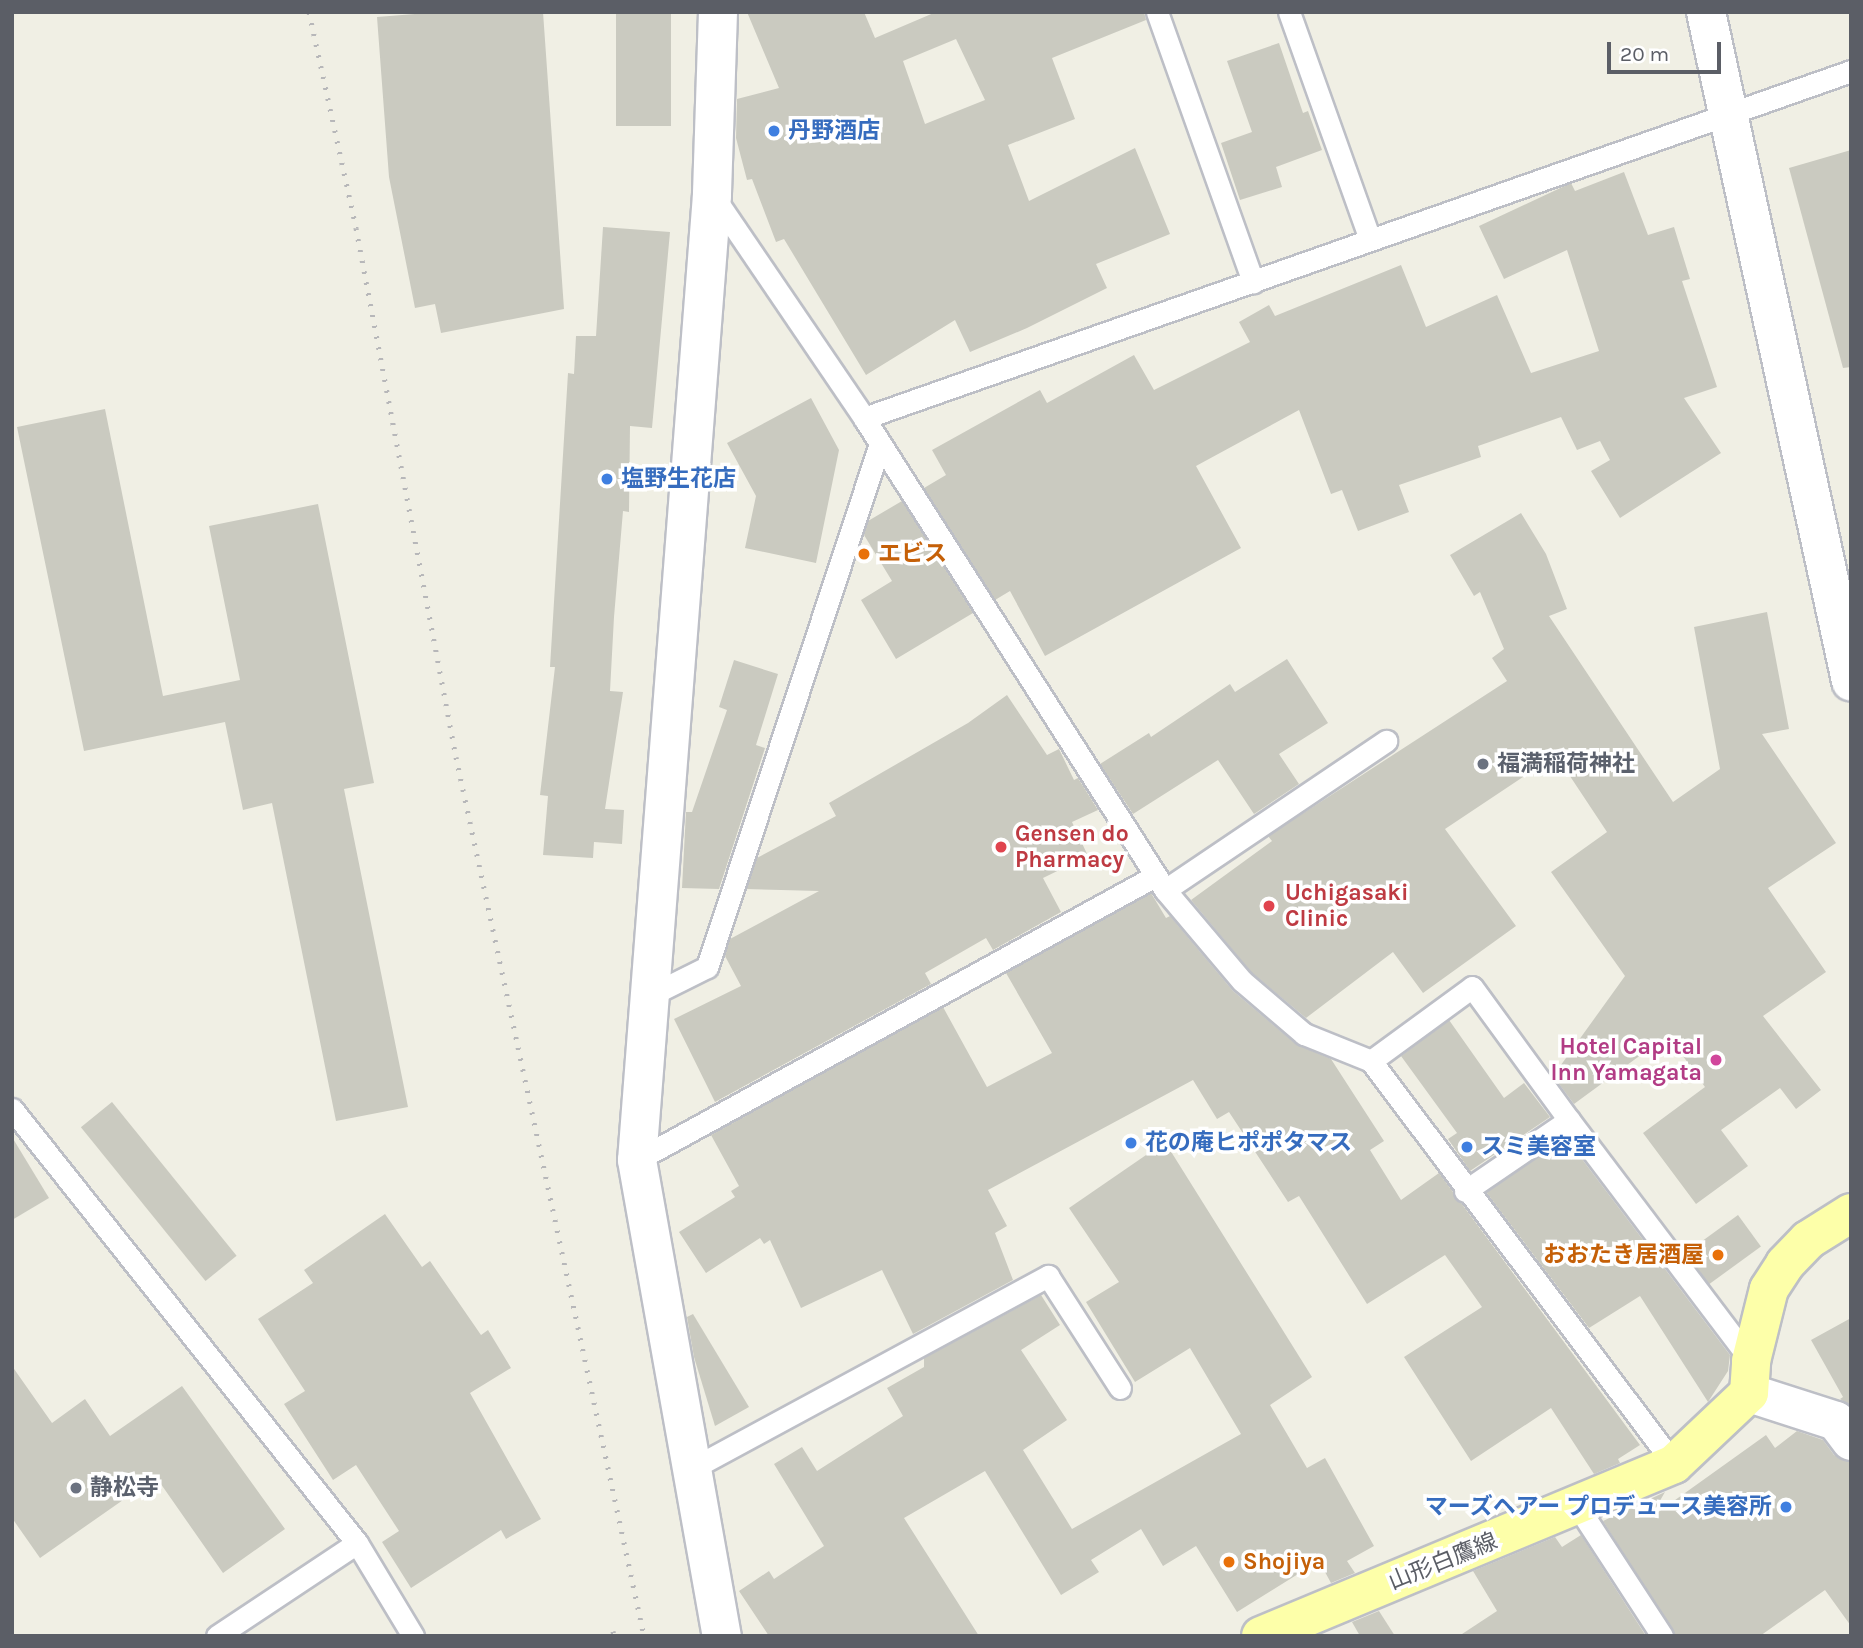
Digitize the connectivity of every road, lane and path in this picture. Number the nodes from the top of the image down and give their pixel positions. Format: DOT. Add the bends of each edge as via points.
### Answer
graph roads {
  1 [pos="718,12"];
  2 [pos="1157,12"];
  3 [pos="1289,12"];
  4 [pos="1706,12"];
  5 [pos="1851,71"];
  6 [pos="1729,115"];
  7 [pos="712,195"];
  8 [pos="1370,239"];
  9 [pos="1253,282"];
  10 [pos="864,418"];
  11 [pos="880,444"];
  12 [pos="1845,621"];
  13 [pos="1851,681"];
  14 [pos="1385,741"];
  15 [pos="1160,883"];
  16 [pos="647,997"];
  17 [pos="1371,1061"];
  18 [pos="12,1110"];
  19 [pos="1569,1119"];
  20 [pos="637,1160"];
  21 [pos="1465,1191"];
  22 [pos="1851,1213"];
  23 [pos="1750,1377"];
  24 [pos="1120,1388"];
  25 [pos="1851,1441"];
  26 [pos="1674,1464"];
  27 [pos="693,1468"];
  28 [pos="1578,1507"];
  29 [pos="357,1543"];
  30 [pos="217,1636"];
  31 [pos="413,1636"];
  32 [pos="722,1636"];
  33 [pos="1261,1636"];
  34 [pos="1662,1636"];
  1 -- 7 [label="street"];
  2 -- 9 [label="lane"];
  3 -- 8 [label="lane"];
  4 -- 6 [label="street"];
  5 -- 6 [label="lane"];
  6 -- 8 [label="lane"];
  6 -- 12 [label="street"];
  7 -- 10 [label="lane"];
  7 -- 16 [label="street"];
  8 -- 9 [label="lane"];
  9 -- 10 [label="lane"];
  10 -- 11 [label="lane"];
  11 -- 15 [label="lane"];
  11 -- 16 [label="lane" via="707,967"];
  12 -- 13 [label="street"];
  14 -- 15 [label="lane"];
  15 -- 17 [label="lane" via="1242,981 1304,1034"];
  15 -- 20 [label="lane"];
  16 -- 20 [label="street"];
  17 -- 19 [label="lane" via="1472,987"];
  17 -- 21 [label="lane"];
  18 -- 29 [label="lane"];
  19 -- 21 [label="lane"];
  19 -- 23 [label="lane"];
  20 -- 27 [label="street"];
  21 -- 26 [label="lane"];
  22 -- 23 [label="main road" via="1808,1240 1769,1289"];
  23 -- 25 [label="street" via="1836,1421"];
  23 -- 26 [label="main road, 山形白鷹線"];
  24 -- 27 [label="lane" via="1048,1276"];
  26 -- 28 [label="main road, 山形白鷹線"];
  27 -- 32 [label="street"];
  28 -- 33 [label="main road, 山形白鷹線"];
  28 -- 34 [label="lane"];
  29 -- 30 [label="lane"];
  29 -- 31 [label="lane"];
}
